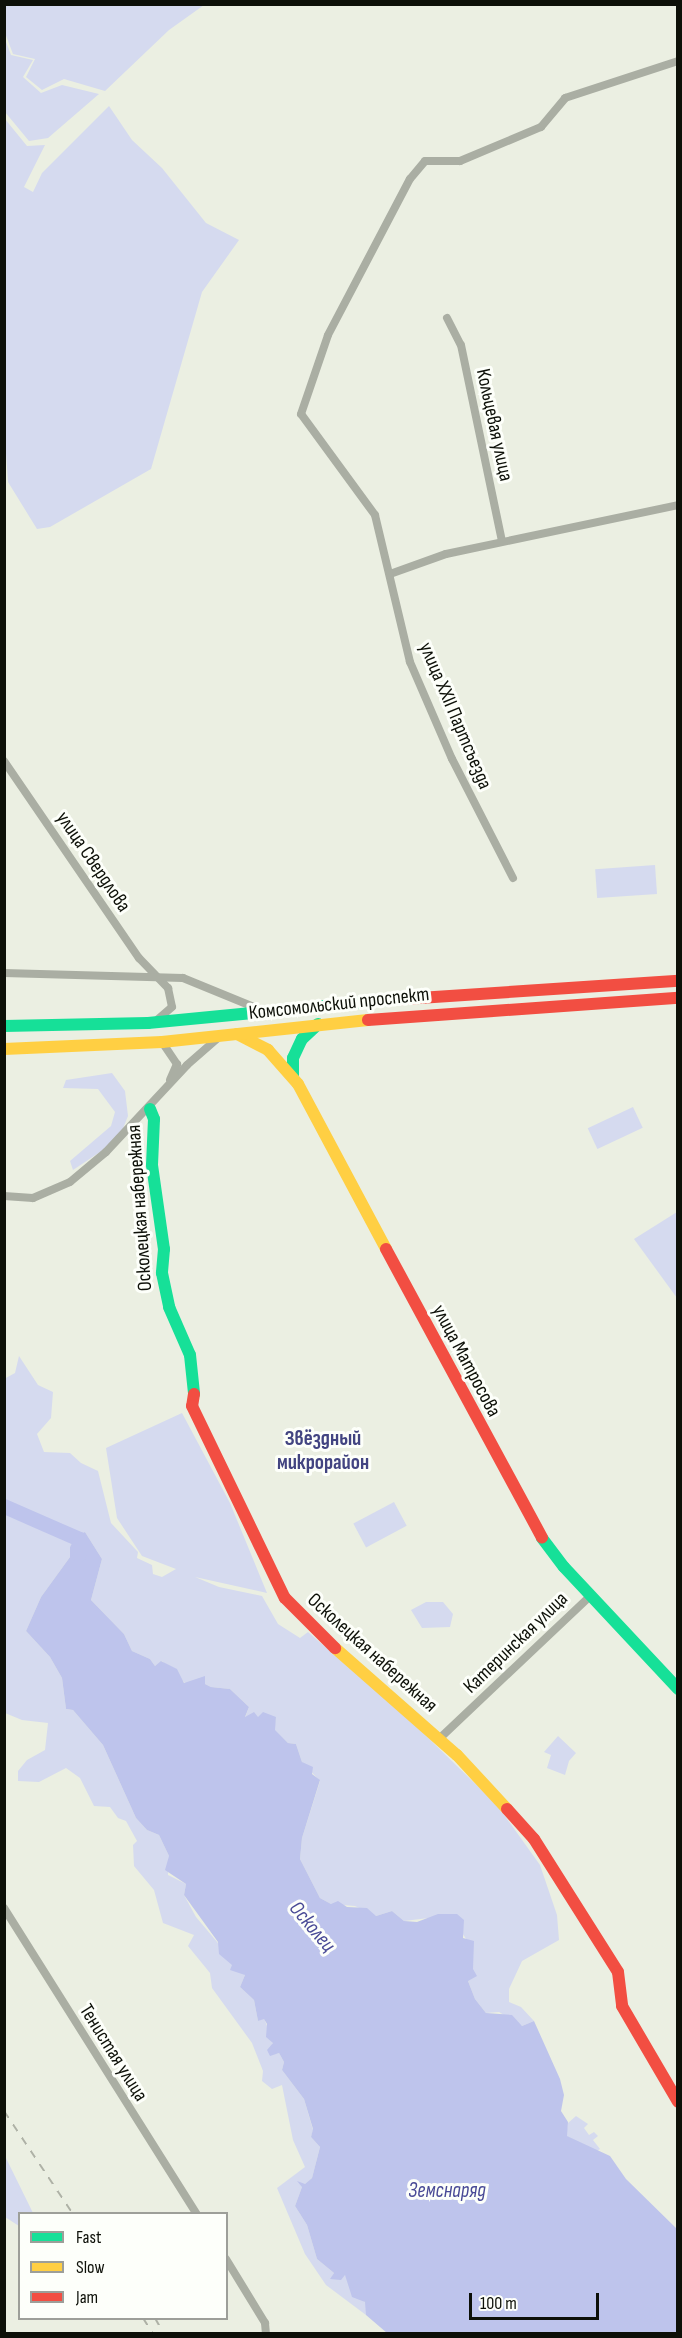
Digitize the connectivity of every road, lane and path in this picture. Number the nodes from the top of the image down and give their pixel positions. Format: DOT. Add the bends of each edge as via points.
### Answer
graph roads {
  1 [pos="678,61"];
  2 [pos="447,318"];
  3 [pos="678,505"];
  4 [pos="502,541"];
  5 [pos="390,574"];
  6 [pos="4,761"];
  7 [pos="513,878"];
  8 [pos="4,973"];
  9 [pos="157,978"];
  10 [pos="678,981"];
  11 [pos="678,998"];
  12 [pos="262,1011"];
  13 [pos="154,1023"];
  14 [pos="319,1024"];
  15 [pos="4,1026"];
  16 [pos="237,1034"];
  17 [pos="220,1036"];
  18 [pos="162,1042"];
  19 [pos="4,1049"];
  20 [pos="293,1076"];
  21 [pos="168,1086"];
  22 [pos="150,1109"];
  23 [pos="4,1196"];
  24 [pos="590,1596"];
  25 [pos="678,1689"];
  26 [pos="439,1739"];
  27 [pos="4,1908"];
  28 [pos="678,2102"];
  29 [pos="196,2212"];
  30 [pos="228,2262"];
  31 [pos="266,2334"];
  1 -- 5 [label="street, улица XXII Партсъезда" via="565,98 541,128 460,160 425,161 410,179 328,334 301,414 375,515"];
  2 -- 4 [label="street, Кольцевая улица" via="461,345"];
  3 -- 4 [label="street"];
  4 -- 5 [label="street"];
  5 -- 7 [label="street, улица XXII Партсъезда" via="393,602 410,662 452,759"];
  6 -- 9 [label="street, улица Свердлова" via="139,958"];
  8 -- 9 [label="street, Комсомольский проспект"];
  9 -- 12 [label="street, Комсомольский проспект" via="183,978"];
  9 -- 13 [label="street, улица Свердлова" via="168,988 172,1001 168,1012"];
  10 -- 12 [label="main road, Комсомольский проспект"];
  11 -- 14 [label="main road, Комсомольский проспект"];
  12 -- 13 [label="main road, Комсомольский проспект"];
  13 -- 15 [label="main road, Комсомольский проспект"];
  14 -- 16 [label="main road, Комсомольский проспект"];
  14 -- 20 [label="main road" via="302,1039 293,1058"];
  16 -- 17 [label="main road, Комсомольский проспект"];
  16 -- 20 [label="main road, улица Матросова" via="258,1042"];
  17 -- 18 [label="main road, Комсомольский проспект"];
  17 -- 21 [label="street"];
  18 -- 19 [label="main road, Комсомольский проспект"];
  18 -- 21 [label="street" via="177,1064"];
  20 -- 24 [label="main road, улица Матросова" via="517,1498 549,1550"];
  21 -- 22 [label="street"];
  22 -- 23 [label="street" via="70,1182 33,1198"];
  22 -- 26 [label="main road, Осколецкая набережная" via="165,1296 190,1354 195,1383 192,1406 202,1432 285,1598 299,1616"];
  24 -- 25 [label="main road, улица Матросова"];
  24 -- 26 [label="street, Катеринская улица"];
  26 -- 28 [label="main road, Осколецкая набережная" via="534,1839 595,1929 618,1971 622,2006"];
  27 -- 29 [label="street, Тенистая улица"];
  30 -- 31 [label="street" via="265,2324"];
}
